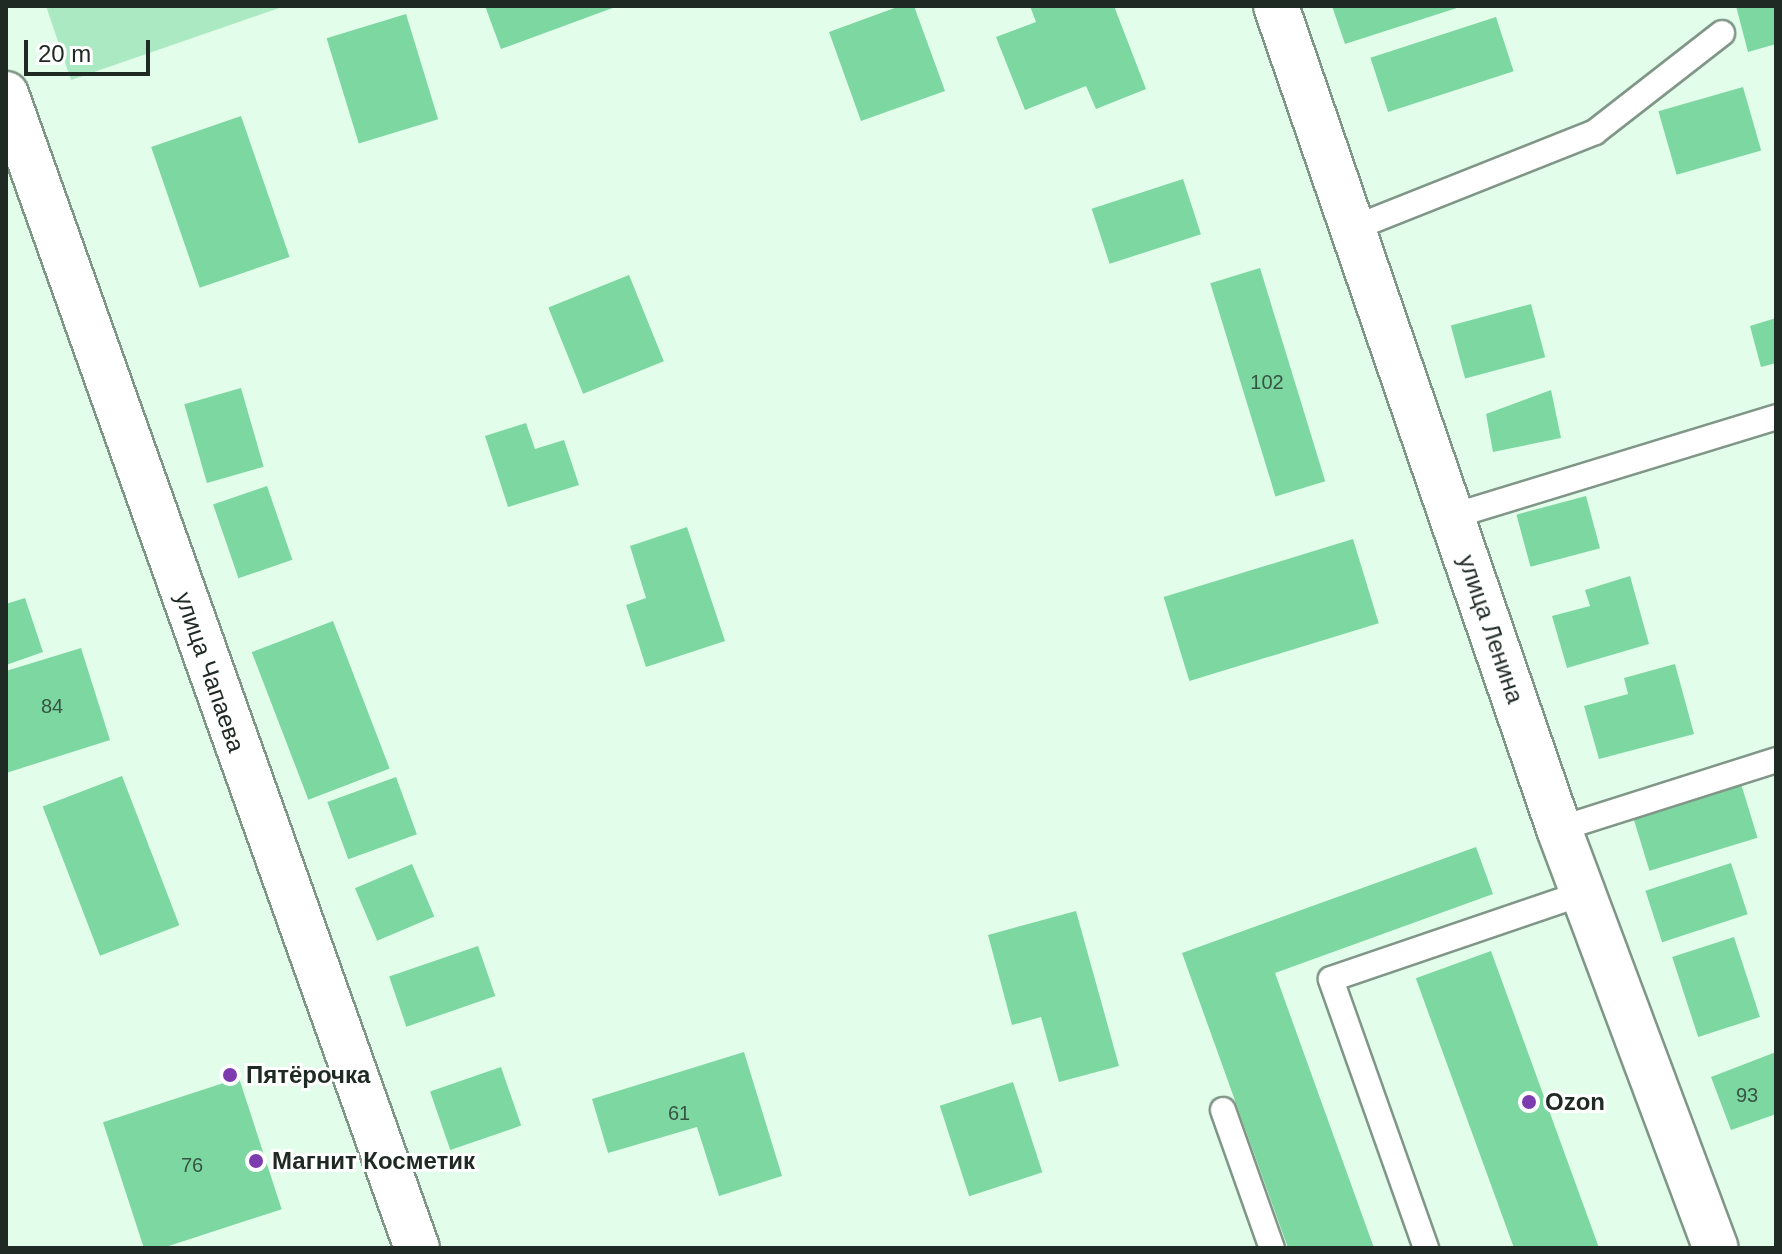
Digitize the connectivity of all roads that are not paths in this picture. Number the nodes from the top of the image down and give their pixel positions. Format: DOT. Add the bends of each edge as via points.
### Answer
graph roads {
  1 [pos="1276,6"];
  2 [pos="1722,33"];
  3 [pos="6,96"];
  4 [pos="1354,228"];
  5 [pos="1776,417"];
  6 [pos="1453,516"];
  7 [pos="1776,760"];
  8 [pos="1559,829"];
  9 [pos="1586,892"];
  10 [pos="1223,1110"];
  11 [pos="417,1248"];
  12 [pos="1272,1248"];
  13 [pos="1426,1248"];
  14 [pos="1716,1248"];
  1 -- 4 [label="street, улица Ленина"];
  2 -- 4 [label="lane" via="1595,132"];
  3 -- 11 [label="street, улица Чапаева"];
  4 -- 6 [label="street, улица Ленина"];
  5 -- 6 [label="lane"];
  6 -- 8 [label="street, улица Ленина"];
  7 -- 8 [label="lane"];
  8 -- 9 [label="street, улица Ленина"];
  9 -- 13 [label="lane" via="1331,979"];
  9 -- 14 [label="street, улица Ленина"];
  10 -- 12 [label="lane"];
}
